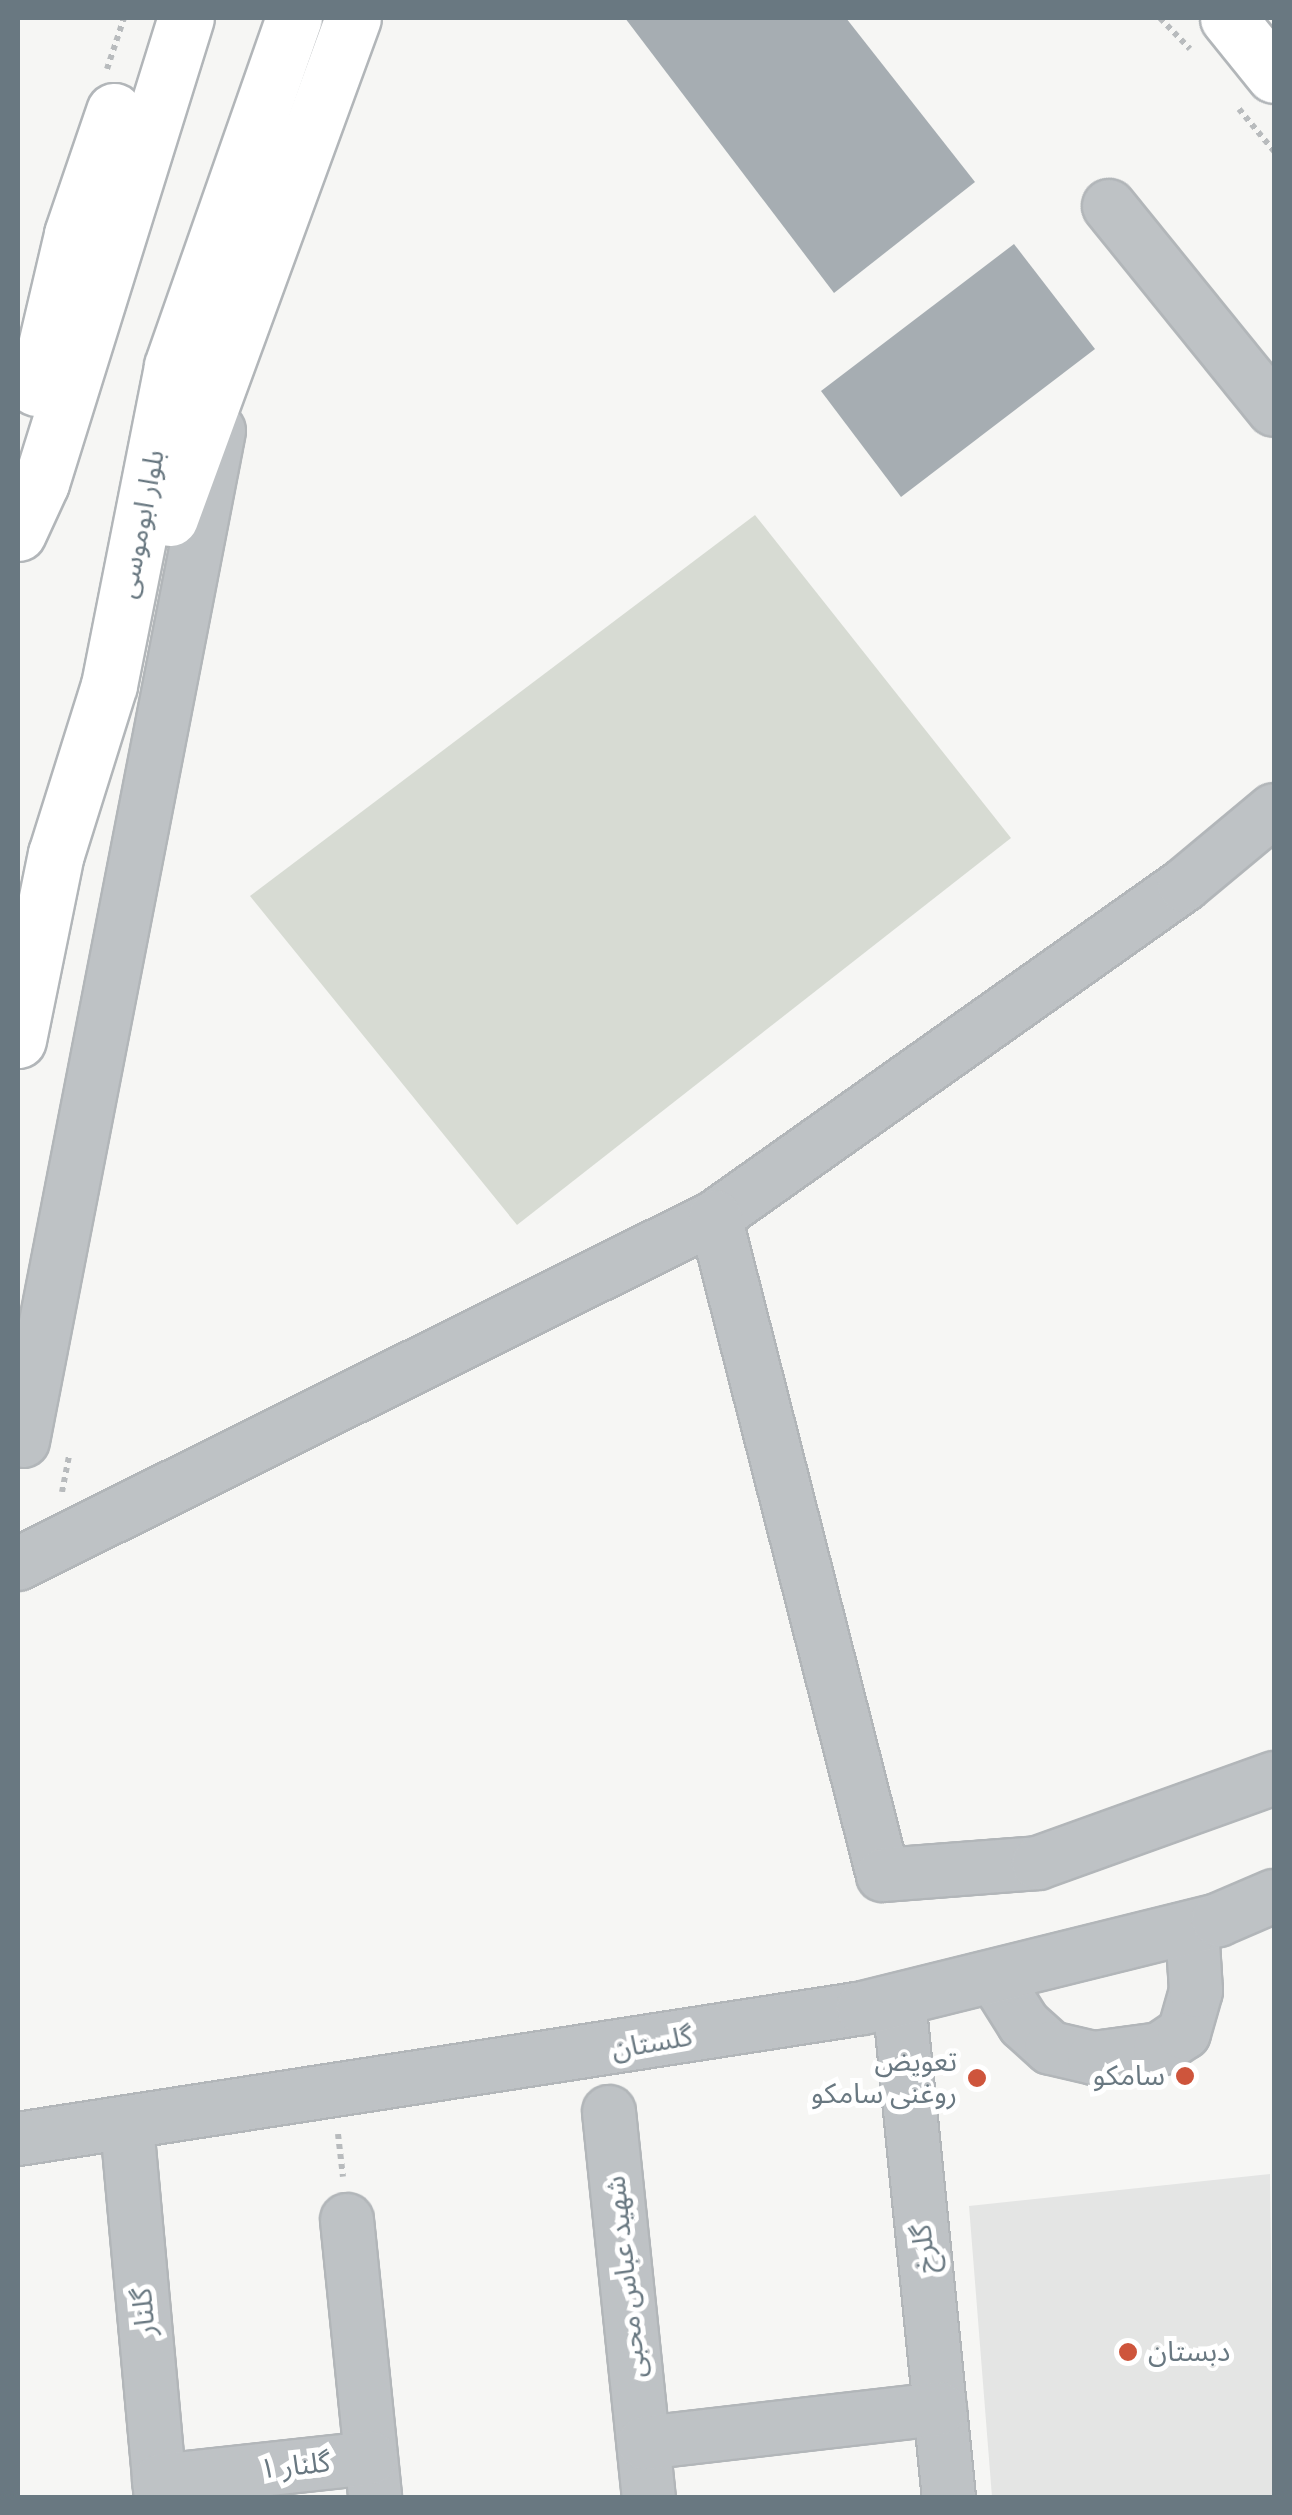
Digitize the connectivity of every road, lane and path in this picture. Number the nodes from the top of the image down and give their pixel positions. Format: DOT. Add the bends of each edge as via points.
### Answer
graph roads {
  1 [pos="144,18"];
  2 [pos="186,18"];
  3 [pos="294,18"];
  4 [pos="353,18"];
  5 [pos="1228,18"];
  6 [pos="1274,75"];
  7 [pos="1109,206"];
  8 [pos="238,334"];
  9 [pos="1274,410"];
  10 [pos="18,488"];
  11 [pos="18,533"];
  12 [pos="109,685"];
  13 [pos="1274,810"];
  14 [pos="18,1040"];
  15 [pos="715,1216"];
  16 [pos="18,1376"];
  17 [pos="20,1460"];
  18 [pos="18,1564"];
  19 [pos="1274,1778"];
  20 [pos="1274,1896"];
  21 [pos="1192,1927"];
  22 [pos="995,1978"];
  23 [pos="899,2000"];
  24 [pos="333,2088"];
  25 [pos="609,2112"];
  26 [pos="128,2126"];
  27 [pos="18,2139"];
  28 [pos="348,2220"];
  29 [pos="940,2409"];
  30 [pos="644,2443"];
  31 [pos="373,2478"];
  32 [pos="160,2489"];
  33 [pos="649,2498"];
  34 [pos="949,2498"];
  1 -- 10 [label="main road" via="72,234"];
  2 -- 11 [label="main road" via="42,482"];
  3 -- 12 [label="main road, بلوار ابوموسی" via="172,366"];
  4 -- 8 [label="main road"];
  5 -- 6 [label="main road"];
  7 -- 9 [label="street"];
  8 -- 12 [label="main road"];
  8 -- 17 [label="street"];
  12 -- 14 [label="main road, بلوار ابوموسی" via="56,854"];
  13 -- 15 [label="street" via="1184,885"];
  15 -- 18 [label="street"];
  15 -- 19 [label="street" via="884,1876 1038,1863"];
  16 -- 17 [label="street"];
  20 -- 21 [label="street, گلستان"];
  21 -- 22 [label="street, گلستان"];
  21 -- 22 [label="street" via="1192,2005 1184,2033 1160,2049 1094,2058 1050,2048 1024,2024"];
  22 -- 23 [label="street, گلستان"];
  23 -- 24 [label="street, گلستان" via="602,2052"];
  23 -- 29 [label="street, گلرخ"];
  24 -- 26 [label="street, گلستان"];
  24 -- 28 [label="path"];
  25 -- 30 [label="street, شهید عباس محبی"];
  26 -- 27 [label="street, گلستان"];
  26 -- 32 [label="street, گلنار"];
  28 -- 31 [label="street"];
  29 -- 30 [label="street"];
  29 -- 34 [label="street, گلرخ"];
  30 -- 33 [label="street, شهید عباس محبی"];
  31 -- 32 [label="street, گلنار ۱"];
}
